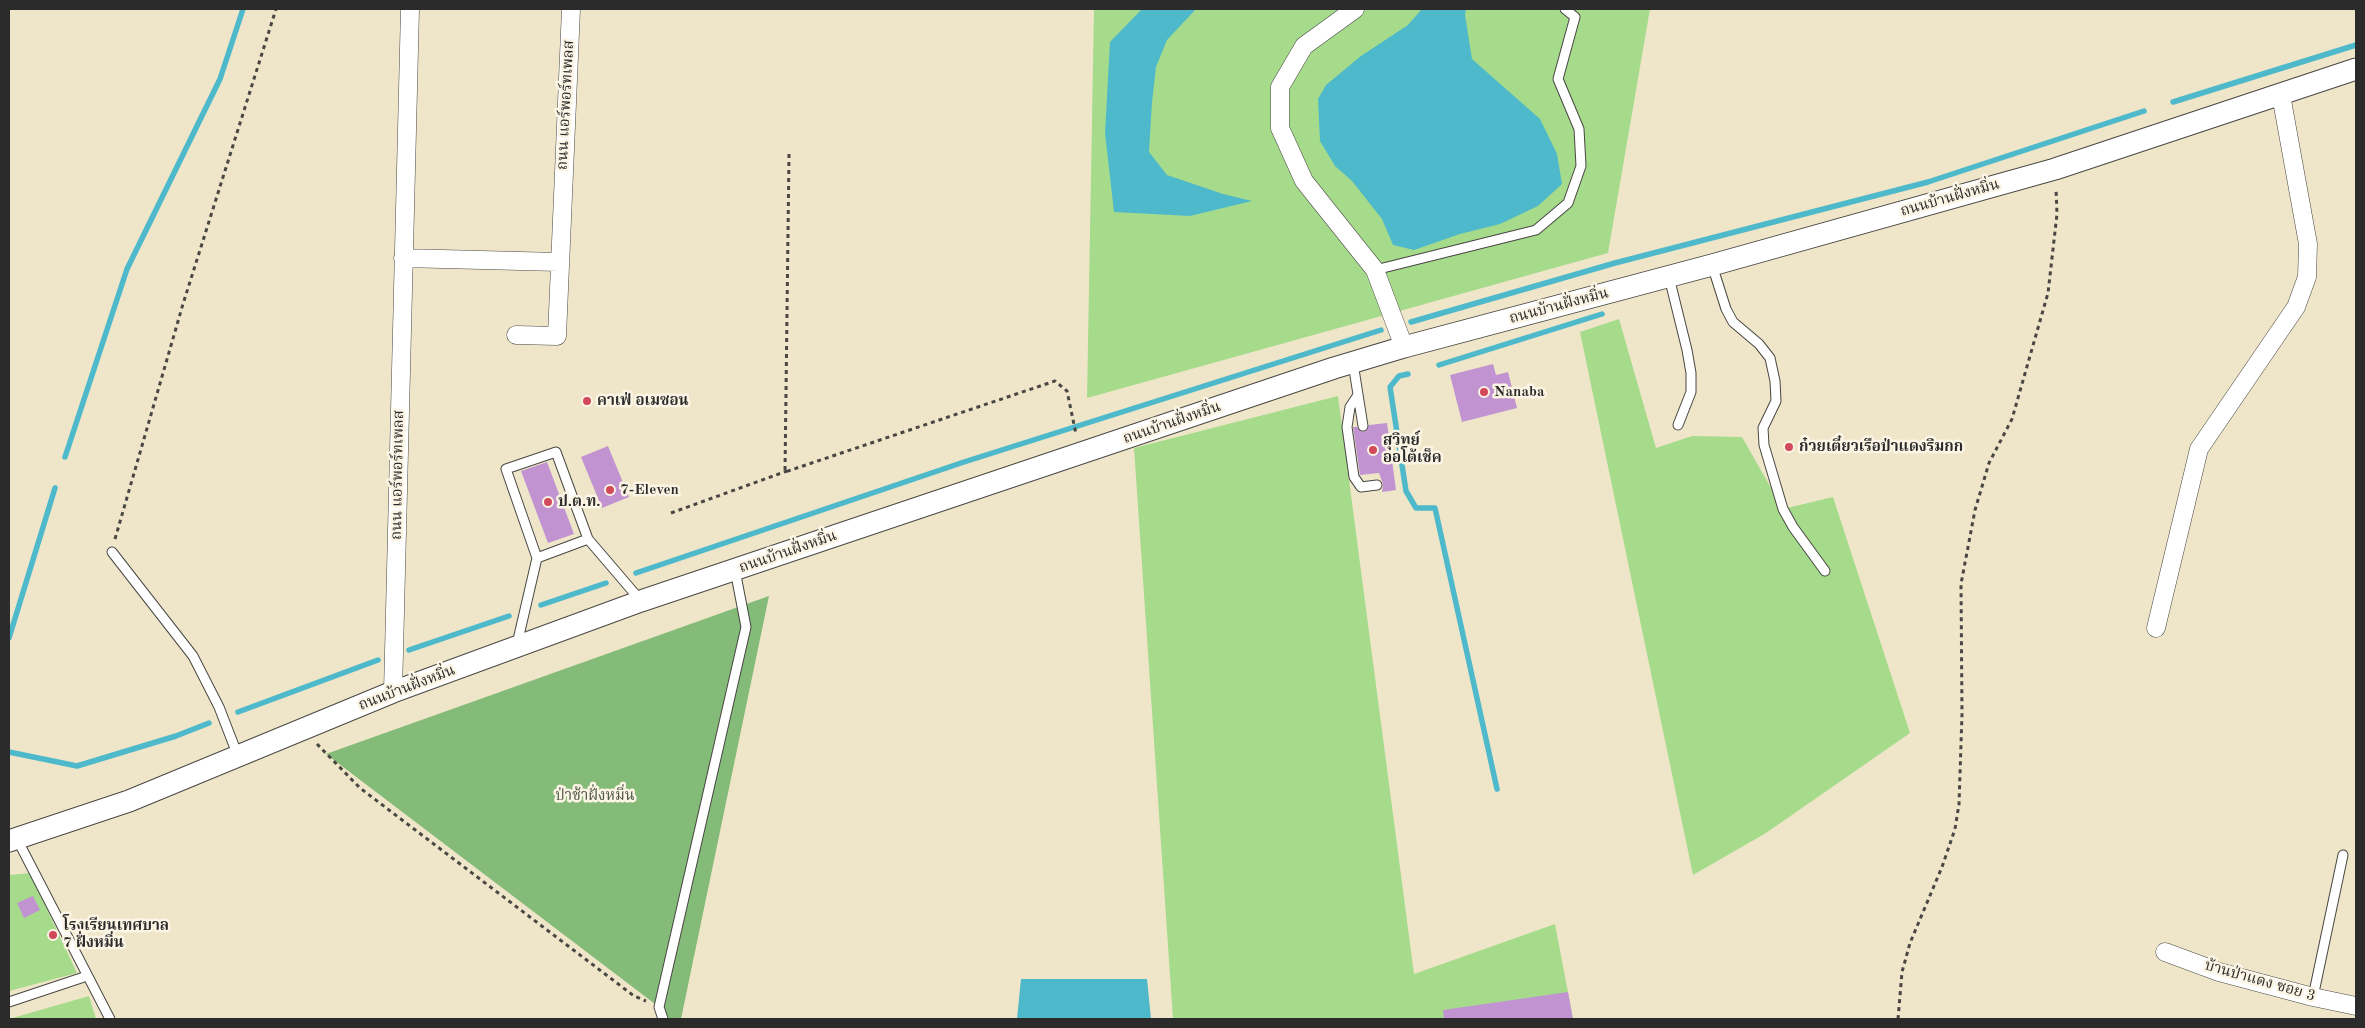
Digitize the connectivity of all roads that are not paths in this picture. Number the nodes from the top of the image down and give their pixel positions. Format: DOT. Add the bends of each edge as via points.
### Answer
graph roads {
  1 [pos="410,9"];
  2 [pos="571,9"];
  3 [pos="1355,9"];
  4 [pos="1565,9"];
  5 [pos="2356,70"];
  6 [pos="2281,95"];
  7 [pos="403,258"];
  8 [pos="559,262"];
  9 [pos="1712,265"];
  10 [pos="1375,270"];
  11 [pos="1668,276"];
  12 [pos="516,335"];
  13 [pos="1404,347"];
  14 [pos="1353,362"];
  15 [pos="1358,395"];
  16 [pos="1678,425"];
  17 [pos="1363,426"];
  18 [pos="1377,485"];
  19 [pos="588,540"];
  20 [pos="112,552"];
  21 [pos="537,558"];
  22 [pos="735,570"];
  23 [pos="1825,571"];
  24 [pos="641,601"];
  25 [pos="2156,628"];
  26 [pos="517,646"];
  27 [pos="392,692"];
  28 [pos="238,758"];
  29 [pos="13,840"];
  30 [pos="2342,855"];
  31 [pos="2165,952"];
  32 [pos="87,976"];
  33 [pos="2313,997"];
  34 [pos="9,1002"];
  35 [pos="2356,1006"];
  36 [pos="110,1019"];
  37 [pos="663,1019"];
  1 -- 7 [label="street, ถนน แอร์พอร์ทเพลส"];
  2 -- 8 [label="street, ถนน แอร์พอร์ทเพลส"];
  3 -- 10 [label="street" via="1304,46 1280,87 1280,128 1304,181"];
  4 -- 10 [label="lane" via="1575,18 1558,79 1579,129 1581,166 1568,203 1536,230"];
  5 -- 6 [label="street, ถนนบ้านฝั่งหมิ่น"];
  6 -- 9 [label="street, ถนนบ้านฝั่งหมิ่น" via="2055,169"];
  6 -- 25 [label="street" via="2308,244 2307,277 2296,306 2199,449"];
  7 -- 8 [label="street"];
  7 -- 27 [label="street, ถนน แอร์พอร์ทเพลส"];
  8 -- 12 [label="street, ถนน แอร์พอร์ทเพลส" via="557,336"];
  9 -- 11 [label="street, ถนนบ้านฝั่งหมิ่น"];
  9 -- 23 [label="lane" via="1733,322 1770,358 1776,381 1776,401 1763,428 1764,445 1783,510"];
  10 -- 13 [label="street"];
  11 -- 13 [label="street, ถนนบ้านฝั่งหมิ่น"];
  11 -- 16 [label="lane" via="1691,373 1691,392"];
  13 -- 14 [label="street, ถนนบ้านฝั่งหมิ่น"];
  14 -- 15 [label="lane"];
  14 -- 22 [label="street, ถนนบ้านฝั่งหมิ่น"];
  15 -- 17 [label="lane"];
  15 -- 18 [label="lane" via="1350,407 1348,427 1354,477 1361,487"];
  19 -- 21 [label="lane"];
  19 -- 21 [label="lane" via="556,452 506,469"];
  19 -- 24 [label="lane"];
  20 -- 28 [label="lane" via="193,656 219,707"];
  21 -- 26 [label="lane"];
  22 -- 24 [label="street, ถนนบ้านฝั่งหมิ่น"];
  22 -- 37 [label="lane" via="746,627 659,1007"];
  24 -- 26 [label="street, ถนนบ้านฝั่งหมิ่น"];
  26 -- 27 [label="street, ถนนบ้านฝั่งหมิ่น"];
  27 -- 28 [label="street, ถนนบ้านฝั่งหมิ่น"];
  28 -- 29 [label="street, ถนนบ้านฝั่งหมิ่น" via="129,801"];
  29 -- 32 [label="lane"];
  30 -- 33 [label="lane"];
  31 -- 33 [label="street, บ้านป่าแดง ซอย 3" via="2219,972"];
  32 -- 34 [label="lane"];
  32 -- 36 [label="lane"];
  33 -- 35 [label="street, บ้านป่าแดง ซอย 3"];
}
